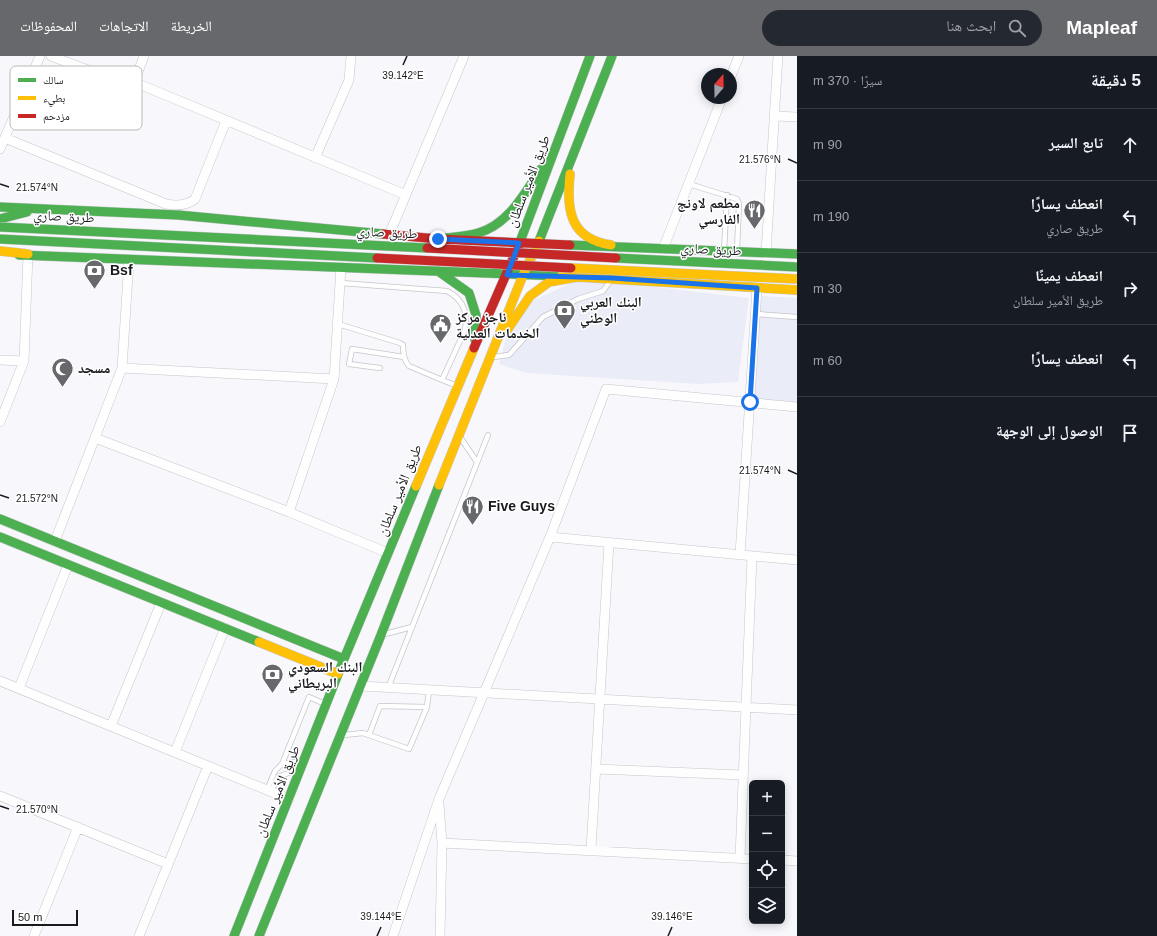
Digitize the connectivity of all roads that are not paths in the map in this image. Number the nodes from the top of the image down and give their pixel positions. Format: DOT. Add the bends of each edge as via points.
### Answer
graph roads {
  1 [pos="40,56"];
  2 [pos="51,56"];
  3 [pos="144,56"];
  4 [pos="351,56"];
  5 [pos="464,56"];
  6 [pos="590,56"];
  7 [pos="612,56"];
  8 [pos="739,56"];
  9 [pos="778,56"];
  10 [pos="36,66"];
  11 [pos="76,66"];
  12 [pos="140,66"];
  13 [pos="734,68"];
  14 [pos="142,85"];
  15 [pos="720,104"];
  16 [pos="775,116"];
  17 [pos="797,117"];
  18 [pos="226,121"];
  19 [pos="10,126"];
  20 [pos="5,138"];
  21 [pos="0,149"];
  22 [pos="555,149"];
  23 [pos="571,156"];
  24 [pos="315,158"];
  25 [pos="689,184"];
  26 [pos="406,195"];
  27 [pos="727,195"];
  28 [pos="0,207"];
  29 [pos="40,209"];
  30 [pos="0,219"];
  31 [pos="0,227"];
  32 [pos="389,235"];
  33 [pos="0,239"];
  34 [pos="438,239"];
  35 [pos="519,243"];
  36 [pos="538,244"];
  37 [pos="611,245"];
  38 [pos="663,249"];
  39 [pos="0,251"];
  40 [pos="724,251"];
  41 [pos="737,251"];
  42 [pos="766,253"];
  43 [pos="28,254"];
  44 [pos="797,254"];
  45 [pos="0,257"];
  46 [pos="129,260"];
  47 [pos="341,267"];
  48 [pos="797,267"];
  49 [pos="438,271"];
  50 [pos="507,275"];
  51 [pos="523,275"];
  52 [pos="577,277"];
  53 [pos="612,278"];
  54 [pos="797,279"];
  55 [pos="341,283"];
  56 [pos="757,288"];
  57 [pos="797,290"];
  58 [pos="756,314"];
  59 [pos="797,317"];
  60 [pos="338,324"];
  61 [pos="475,346"];
  62 [pos="404,357"];
  63 [pos="489,357"];
  64 [pos="0,360"];
  65 [pos="24,361"];
  66 [pos="122,368"];
  67 [pos="380,368"];
  68 [pos="334,379"];
  69 [pos="442,380"];
  70 [pos="457,386"];
  71 [pos="750,402"];
  72 [pos="797,407"];
  73 [pos="0,422"];
  74 [pos="458,434"];
  75 [pos="488,435"];
  76 [pos="95,438"];
  77 [pos="477,462"];
  78 [pos="289,512"];
  79 [pos="0,518"];
  80 [pos="0,537"];
  81 [pos="550,538"];
  82 [pos="55,541"];
  83 [pos="609,543"];
  84 [pos="388,553"];
  85 [pos="740,555"];
  86 [pos="752,556"];
  87 [pos="797,560"];
  88 [pos="68,565"];
  89 [pos="162,603"];
  90 [pos="208,604"];
  91 [pos="202,619"];
  92 [pos="412,627"];
  93 [pos="225,628"];
  94 [pos="381,635"];
  95 [pos="344,659"];
  96 [pos="338,674"];
  97 [pos="0,681"];
  98 [pos="360,686"];
  99 [pos="19,688"];
  100 [pos="388,688"];
  101 [pos="429,690"];
  102 [pos="484,693"];
  103 [pos="600,700"];
  104 [pos="327,705"];
  105 [pos="427,707"];
  106 [pos="746,708"];
  107 [pos="797,710"];
  108 [pos="111,726"];
  109 [pos="340,735"];
  110 [pos="370,735"];
  111 [pos="174,752"];
  112 [pos="282,764"];
  113 [pos="303,764"];
  114 [pos="208,766"];
  115 [pos="596,769"];
  116 [pos="743,775"];
  117 [pos="269,791"];
  118 [pos="1,799"];
  119 [pos="289,799"];
  120 [pos="439,799"];
  121 [pos="78,827"];
  122 [pos="442,843"];
  123 [pos="591,849"];
  124 [pos="740,858"];
  125 [pos="749,859"];
  126 [pos="785,860"];
  127 [pos="797,861"];
  128 [pos="168,864"];
  129 [pos="34,936"];
  130 [pos="139,936"];
  131 [pos="234,936"];
  132 [pos="259,936"];
  133 [pos="392,936"];
  134 [pos="440,936"];
  1 -- 10 [label="street"];
  2 -- 11 [label="street"];
  3 -- 12 [label="street"];
  4 -- 24 [label="street" via="349,80"];
  5 -- 26 [label="street"];
  6 -- 22 [label="main road, طريق الأمير سلطان"];
  7 -- 23 [label="main road"];
  8 -- 13 [label="street"];
  9 -- 16 [label="street"];
  14 -- 18 [label="street"];
  15 -- 25 [label="street"];
  16 -- 17 [label="street"];
  16 -- 42 [label="street"];
  18 -- 20 [label="street" via="195,199 180,205 166,204"];
  18 -- 24 [label="street"];
  19 -- 20 [label="street"];
  20 -- 21 [label="street"];
  22 -- 34 [label="main road" via="515,208 496,224 479,233"];
  22 -- 35 [label="main road, طريق الأمير سلطان"];
  23 -- 36 [label="main road"];
  23 -- 37 [label="main road" via="568,198 574,226 591,240"];
  24 -- 26 [label="street"];
  25 -- 27 [label="lane"];
  25 -- 38 [label="street"];
  26 -- 32 [label="street"];
  27 -- 40 [label="lane"];
  27 -- 41 [label="lane" via="737,199 739,204"];
  28 -- 29 [label="main road"];
  29 -- 30 [label="main road"];
  29 -- 32 [label="main road" via="178,215"];
  31 -- 48 [label="main road, طريق صاري, bridge"];
  32 -- 34 [label="main road"];
  33 -- 54 [label="main road, طريق صاري, bridge"];
  34 -- 35 [label="main road"];
  34 -- 49 [label="main road" via="484,249 490,252 491,258 484,266"];
  35 -- 36 [label="main road"];
  35 -- 50 [label="main road, طريق الأمير سلطان"];
  36 -- 37 [label="main road"];
  36 -- 51 [label="main road"];
  37 -- 38 [label="main road"];
  37 -- 53 [label="main road" via="569,252 564,261 571,270"];
  38 -- 40 [label="main road"];
  39 -- 43 [label="main road"];
  40 -- 41 [label="main road"];
  41 -- 42 [label="main road"];
  42 -- 44 [label="main road"];
  43 -- 45 [label="main road"];
  43 -- 46 [label="main road"];
  43 -- 65 [label="street"];
  46 -- 47 [label="main road"];
  46 -- 66 [label="street"];
  47 -- 49 [label="main road"];
  47 -- 55 [label="street"];
  49 -- 50 [label="main road"];
  49 -- 61 [label="main road" via="469,293 476,315"];
  50 -- 51 [label="main road"];
  50 -- 61 [label="main road, طريق الأمير سلطان"];
  51 -- 52 [label="main road"];
  51 -- 63 [label="main road"];
  52 -- 53 [label="main road"];
  52 -- 63 [label="main road" via="549,282 530,296"];
  53 -- 56 [label="main road"];
  53 -- 63 [label="lane" via="603,291 578,299 543,317 508,355"];
  55 -- 60 [label="street"];
  55 -- 69 [label="lane" via="447,291 455,295 461,302 466,322"];
  56 -- 57 [label="main road"];
  56 -- 58 [label="street"];
  58 -- 59 [label="lane"];
  58 -- 71 [label="street"];
  60 -- 62 [label="lane" via="400,342"];
  60 -- 68 [label="street"];
  61 -- 70 [label="main road, طريق الأمير سلطان"];
  62 -- 67 [label="lane" via="352,348 350,364"];
  62 -- 69 [label="lane" via="409,366"];
  63 -- 74 [label="main road"];
  64 -- 65 [label="street"];
  65 -- 73 [label="street"];
  66 -- 68 [label="street"];
  66 -- 76 [label="street"];
  68 -- 78 [label="street"];
  69 -- 70 [label="lane"];
  70 -- 84 [label="main road, طريق الأمير سلطان"];
  71 -- 72 [label="street"];
  71 -- 81 [label="street" via="606,389"];
  71 -- 85 [label="street"];
  74 -- 77 [label="lane"];
  74 -- 94 [label="main road"];
  75 -- 77 [label="lane"];
  76 -- 78 [label="street"];
  76 -- 82 [label="street"];
  77 -- 92 [label="lane"];
  78 -- 84 [label="street"];
  79 -- 82 [label="main road"];
  80 -- 88 [label="main road"];
  81 -- 83 [label="street"];
  81 -- 102 [label="street"];
  82 -- 90 [label="main road"];
  83 -- 85 [label="street"];
  83 -- 103 [label="street"];
  84 -- 95 [label="main road, طريق الأمير سلطان"];
  85 -- 86 [label="street"];
  86 -- 87 [label="street"];
  86 -- 106 [label="street"];
  88 -- 89 [label="main road"];
  88 -- 99 [label="street"];
  89 -- 91 [label="main road"];
  89 -- 108 [label="street"];
  90 -- 91 [label="main road"];
  90 -- 95 [label="main road"];
  91 -- 93 [label="main road"];
  92 -- 94 [label="lane"];
  92 -- 100 [label="lane"];
  93 -- 96 [label="main road"];
  93 -- 111 [label="street"];
  94 -- 98 [label="main road"];
  95 -- 96 [label="main road, طريق الأمير سلطان"];
  96 -- 104 [label="main road, طريق الأمير سلطان"];
  97 -- 99 [label="street"];
  98 -- 100 [label="street"];
  98 -- 109 [label="main road"];
  99 -- 108 [label="street"];
  100 -- 101 [label="street"];
  101 -- 102 [label="street"];
  101 -- 105 [label="lane"];
  102 -- 103 [label="street"];
  102 -- 120 [label="street"];
  103 -- 106 [label="street"];
  103 -- 115 [label="street"];
  104 -- 112 [label="lane" via="309,697"];
  104 -- 113 [label="main road, طريق الأمير سلطان"];
  105 -- 110 [label="lane" via="380,706"];
  105 -- 110 [label="lane" via="409,749"];
  106 -- 107 [label="street"];
  106 -- 116 [label="street"];
  108 -- 111 [label="street"];
  109 -- 110 [label="lane"];
  109 -- 132 [label="main road"];
  111 -- 114 [label="street"];
  112 -- 113 [label="lane"];
  112 -- 117 [label="lane" via="275,771"];
  113 -- 117 [label="lane" via="278,777"];
  113 -- 119 [label="main road, طريق الأمير سلطان"];
  114 -- 117 [label="street"];
  114 -- 128 [label="street"];
  115 -- 116 [label="street"];
  115 -- 123 [label="street"];
  116 -- 124 [label="street"];
  117 -- 119 [label="street"];
  118 -- 121 [label="street"];
  119 -- 131 [label="main road, طريق الأمير سلطان"];
  120 -- 122 [label="street"];
  120 -- 133 [label="street"];
  121 -- 128 [label="street"];
  121 -- 129 [label="street"];
  122 -- 123 [label="street"];
  122 -- 134 [label="street"];
  123 -- 124 [label="street"];
  124 -- 125 [label="street"];
  126 -- 127 [label="street"];
  128 -- 130 [label="street"];
}
